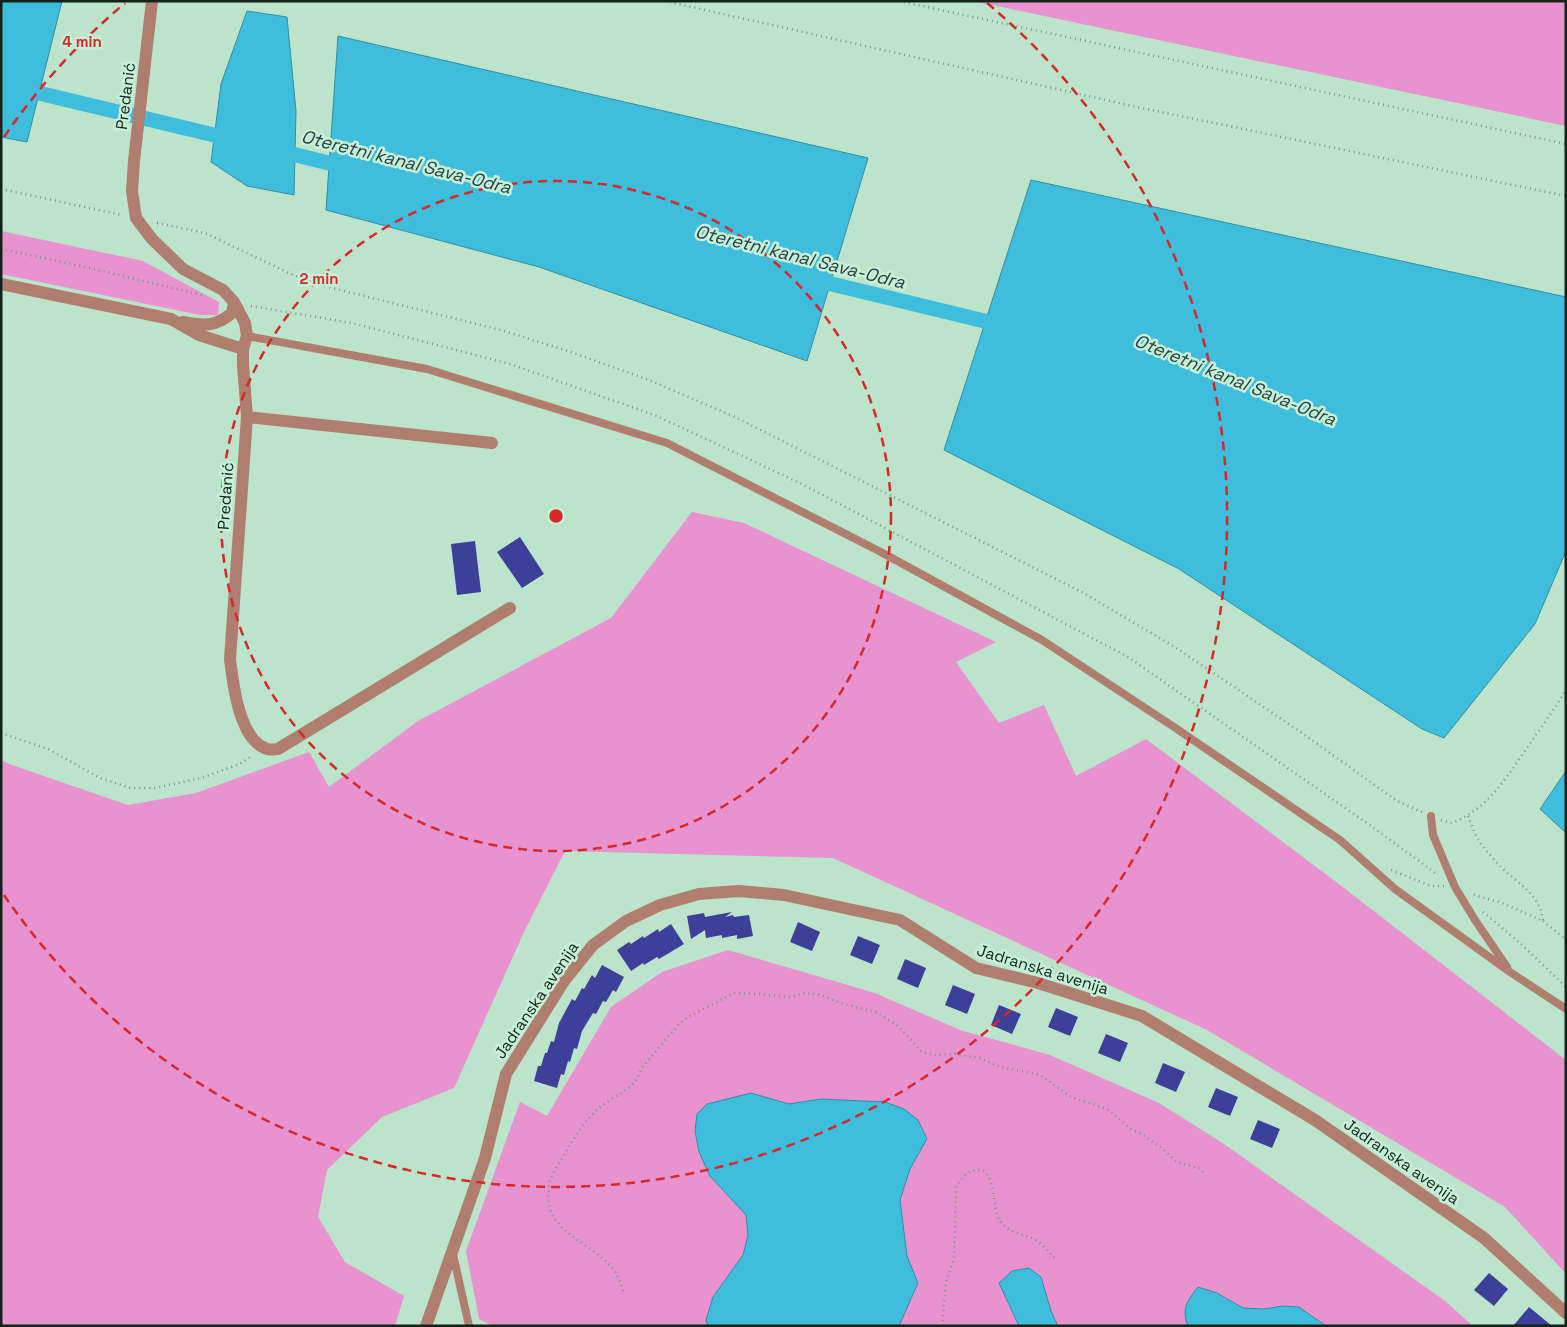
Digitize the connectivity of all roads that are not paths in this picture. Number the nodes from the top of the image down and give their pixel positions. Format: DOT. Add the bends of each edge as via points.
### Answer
graph roads {
  1 [pos="152,1"];
  2 [pos="1,284"];
  3 [pos="234,302"];
  4 [pos="171,319"];
  5 [pos="247,336"];
  6 [pos="244,349"];
  7 [pos="247,417"];
  8 [pos="492,443"];
  9 [pos="510,608"];
  10 [pos="1432,816"];
  11 [pos="1510,972"];
  12 [pos="1566,1009"];
  13 [pos="452,1252"];
  14 [pos="1566,1313"];
  15 [pos="426,1326"];
  16 [pos="469,1326"];
  1 -- 3 [label="street, Predanić" via="134,161 132,191 136,218 183,269 223,290"];
  2 -- 4 [label="street"];
  3 -- 4 [label="street" via="232,313 227,317 202,326"];
  3 -- 5 [label="street, Predanić" via="245,323"];
  4 -- 6 [label="street" via="199,335"];
  5 -- 6 [label="street, Predanić"];
  5 -- 11 [label="lane" via="427,369 667,443 879,551 1042,640 1340,840 1395,889"];
  6 -- 7 [label="street, Predanić"];
  7 -- 8 [label="street"];
  7 -- 9 [label="street, Predanić" via="230,659 233,686 245,728 256,743 268,750 278,749"];
  10 -- 11 [label="lane" via="1433,835 1455,887"];
  11 -- 12 [label="lane"];
  13 -- 14 [label="street, Jadranska avenija" via="486,1158 506,1074 564,981 593,945 626,921 660,904 699,894 739,891 784,895 900,920 976,968 1142,1016 1315,1120 1484,1238"];
  13 -- 15 [label="street, Jadranska avenija"];
  13 -- 16 [label="lane"];
}
